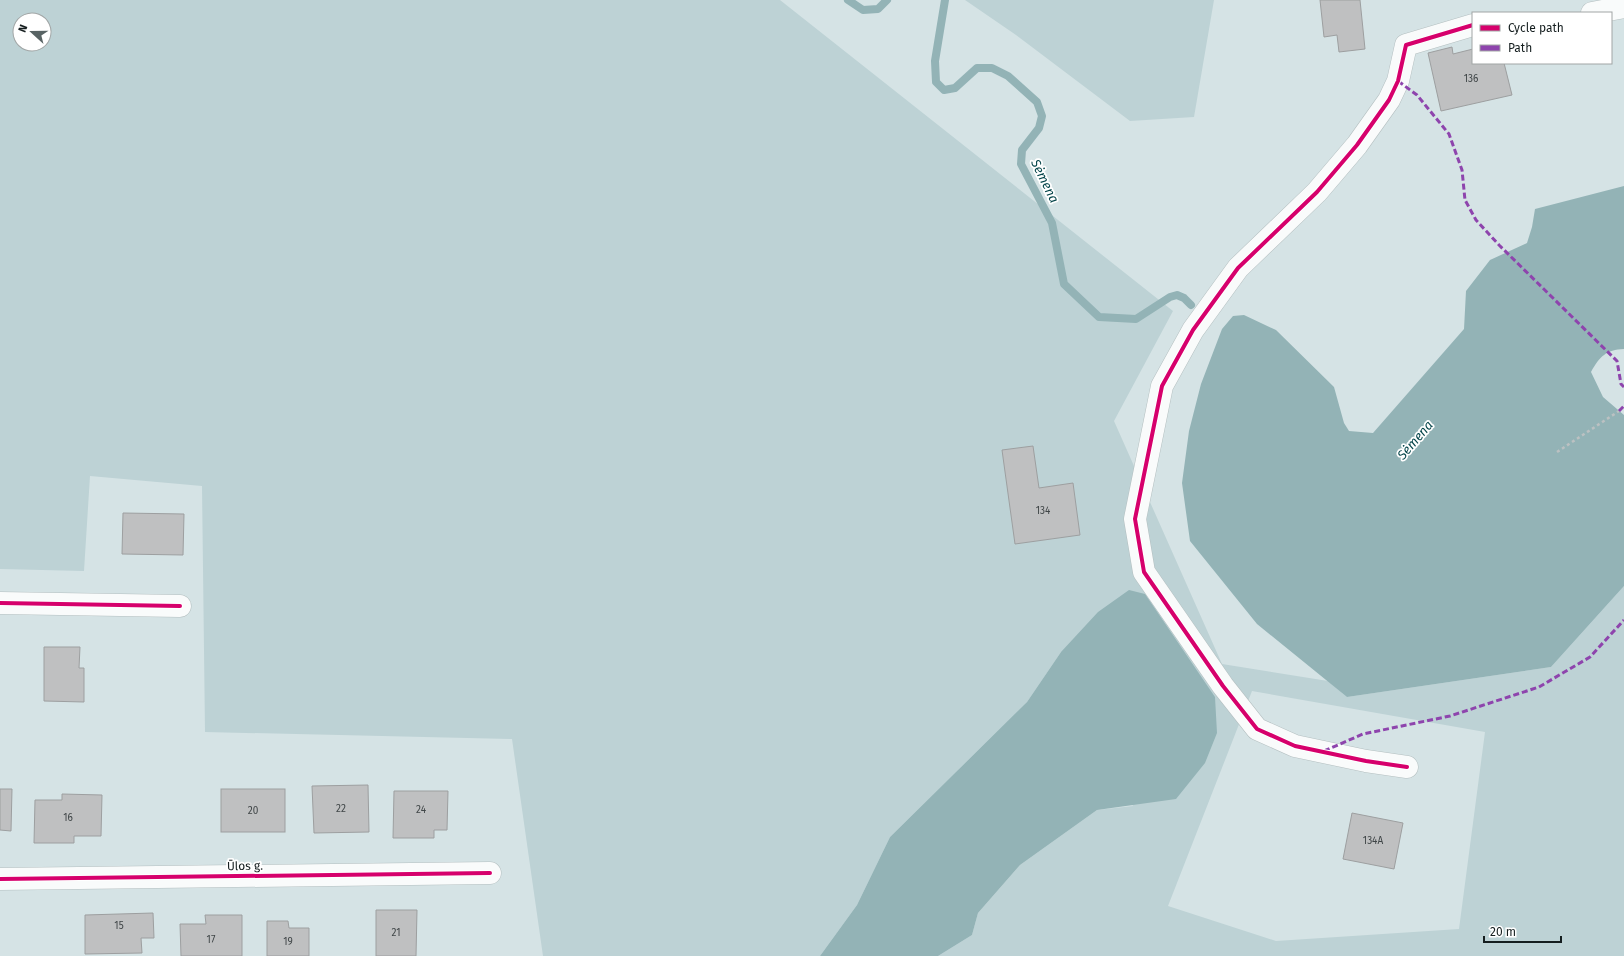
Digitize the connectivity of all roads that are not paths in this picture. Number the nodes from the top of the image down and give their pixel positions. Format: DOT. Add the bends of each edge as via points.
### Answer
graph roads {
  1 [pos="1624,6"];
  2 [pos="1597,12"];
  3 [pos="1472,25"];
  4 [pos="0,603"];
  5 [pos="180,606"];
  6 [pos="1407,767"];
  7 [pos="490,872"];
  8 [pos="0,879"];
  1 -- 2 [label="street"];
  3 -- 6 [label="street" via="1406,44 1398,81 1389,100 1357,145 1317,192 1238,268 1193,330 1162,386 1135,520 1144,572 1223,686 1257,730 1295,746"];
  4 -- 5 [label="street"];
  7 -- 8 [label="street, Ūlos g."];
}
